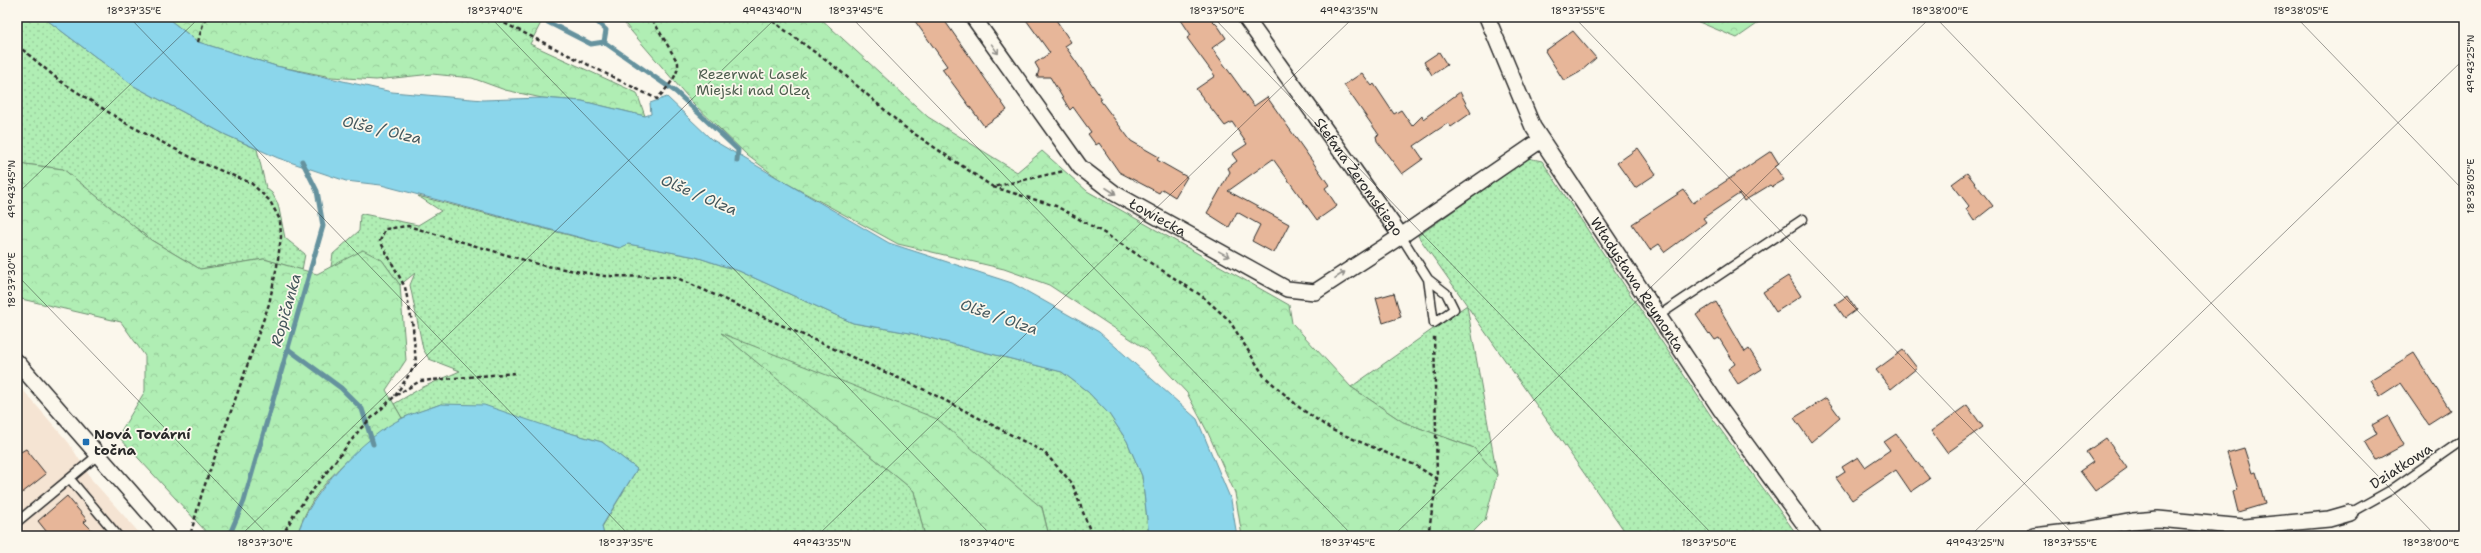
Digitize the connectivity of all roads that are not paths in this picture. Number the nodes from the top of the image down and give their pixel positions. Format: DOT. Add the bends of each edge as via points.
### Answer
graph roads {
  1 [pos="973,17"];
  2 [pos="1245,17"];
  3 [pos="1487,17"];
  4 [pos="1541,140"];
  5 [pos="1803,219"];
  6 [pos="1401,236"];
  7 [pos="1428,280"];
  8 [pos="1658,316"];
  9 [pos="17,362"];
  10 [pos="2464,439"];
  11 [pos="98,455"];
  12 [pos="70,479"];
  13 [pos="2350,513"];
  14 [pos="17,522"];
  15 [pos="1816,535"];
  16 [pos="118,536"];
  17 [pos="169,536"];
  18 [pos="2034,536"];
  1 -- 6 [label="street, Łowiecka, one-way" via="1080,167 1114,193 1287,289 1315,292"];
  2 -- 6 [label="street, Stefana Żeromskiego"];
  3 -- 4 [label="street, Władysława Reymonta" via="1533,127"];
  4 -- 6 [label="street, Stefana Żeromskiego"];
  4 -- 8 [label="street, Władysława Reymonta"];
  5 -- 8 [label="lane"];
  6 -- 7 [label="lane"];
  7 -- 7 [label="lane" via="1434,323 1454,308 1446,293"];
  8 -- 15 [label="street, Władysława Reymonta" via="1722,410"];
  9 -- 11 [label="street"];
  10 -- 13 [label="lane, Działkowa" via="2391,490"];
  11 -- 12 [label="lane"];
  11 -- 17 [label="street"];
  12 -- 14 [label="lane"];
  12 -- 16 [label="lane"];
  13 -- 18 [label="street" via="2329,519 2244,527 2158,519"];
}
